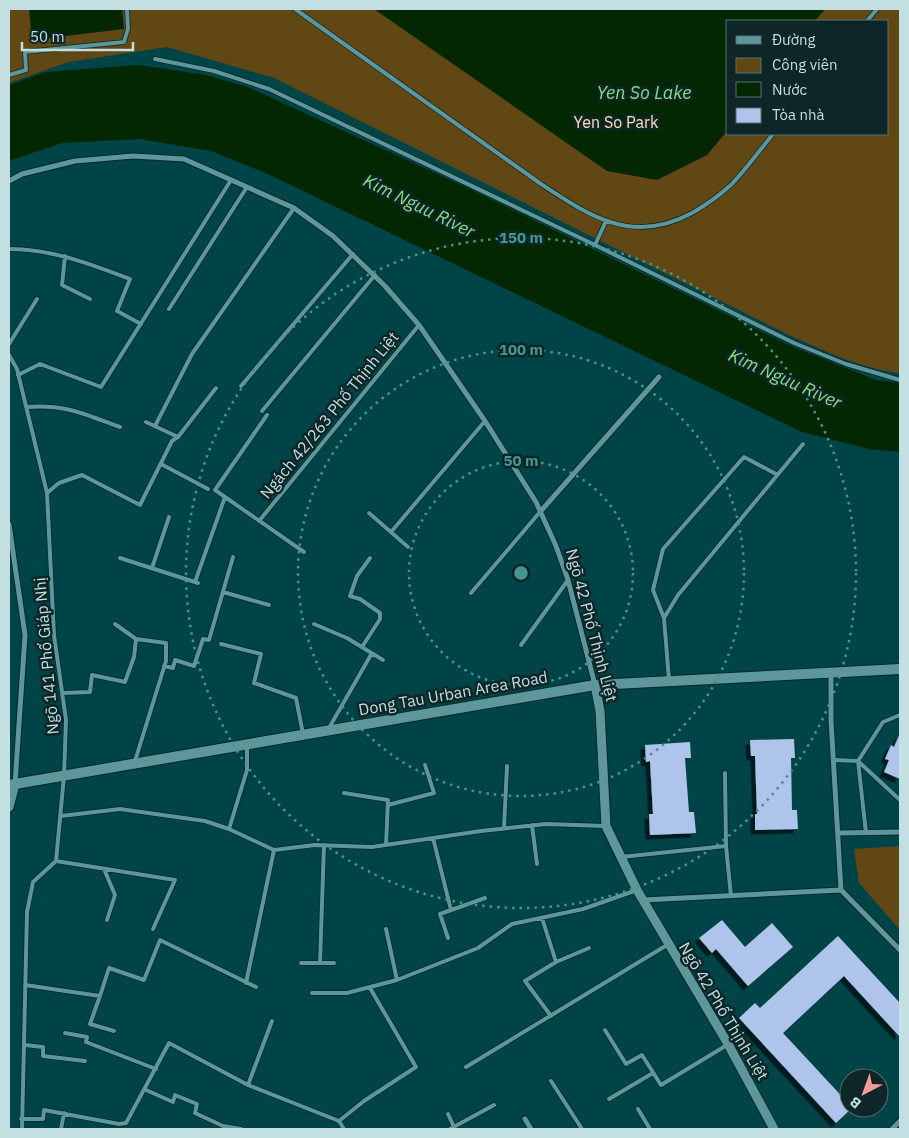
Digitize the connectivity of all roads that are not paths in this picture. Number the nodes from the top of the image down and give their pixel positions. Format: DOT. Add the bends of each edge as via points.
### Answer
graph roads {
  1 [pos="127,9"];
  2 [pos="295,9"];
  3 [pos="877,9"];
  4 [pos="868,20"];
  5 [pos="155,59"];
  6 [pos="9,75"];
  7 [pos="772,135"];
  8 [pos="231,180"];
  9 [pos="9,181"];
  10 [pos="247,187"];
  11 [pos="294,208"];
  12 [pos="606,221"];
  13 [pos="595,246"];
  14 [pos="9,249"];
  15 [pos="353,254"];
  16 [pos="65,256"];
  17 [pos="374,275"];
  18 [pos="38,299"];
  19 [pos="90,299"];
  20 [pos="169,310"];
  21 [pos="141,324"];
  22 [pos="419,325"];
  23 [pos="9,344"];
  24 [pos="9,354"];
  25 [pos="18,375"];
  26 [pos="659,377"];
  27 [pos="900,380"];
  28 [pos="241,386"];
  29 [pos="216,388"];
  30 [pos="26,407"];
  31 [pos="262,411"];
  32 [pos="267,415"];
  33 [pos="485,421"];
  34 [pos="146,422"];
  35 [pos="155,426"];
  36 [pos="120,427"];
  37 [pos="178,437"];
  38 [pos="803,444"];
  39 [pos="161,464"];
  40 [pos="776,474"];
  41 [pos="208,490"];
  42 [pos="47,493"];
  43 [pos="225,497"];
  44 [pos="540,512"];
  45 [pos="369,513"];
  46 [pos="169,517"];
  47 [pos="258,521"];
  48 [pos="9,524"];
  49 [pos="391,532"];
  50 [pos="408,547"];
  51 [pos="304,552"];
  52 [pos="233,557"];
  53 [pos="120,558"];
  54 [pos="370,558"];
  55 [pos="152,568"];
  56 [pos="568,580"];
  57 [pos="223,592"];
  58 [pos="471,593"];
  59 [pos="269,605"];
  60 [pos="664,618"];
  61 [pos="115,624"];
  62 [pos="314,624"];
  63 [pos="136,638"];
  64 [pos="221,644"];
  65 [pos="521,646"];
  66 [pos="362,648"];
  67 [pos="372,653"];
  68 [pos="384,660"];
  69 [pos="164,666"];
  70 [pos="900,669"];
  71 [pos="831,671"];
  72 [pos="668,680"];
  73 [pos="595,685"];
  74 [pos="63,693"];
  75 [pos="900,715"];
  76 [pos="328,730"];
  77 [pos="303,734"];
  78 [pos="247,745"];
  79 [pos="833,760"];
  80 [pos="858,760"];
  81 [pos="134,764"];
  82 [pos="425,764"];
  83 [pos="507,766"];
  84 [pos="725,773"];
  85 [pos="64,776"];
  86 [pos="12,785"];
  87 [pos="344,793"];
  88 [pos="900,800"];
  89 [pos="388,805"];
  90 [pos="9,807"];
  91 [pos="61,816"];
  92 [pos="532,826"];
  93 [pos="606,826"];
  94 [pos="504,828"];
  95 [pos="229,829"];
  96 [pos="900,832"];
  97 [pos="839,833"];
  98 [pos="866,833"];
  99 [pos="433,838"];
  100 [pos="324,845"];
  101 [pos="386,845"];
  102 [pos="726,846"];
  103 [pos="274,850"];
  104 [pos="621,857"];
  105 [pos="56,860"];
  106 [pos="537,864"];
  107 [pos="104,869"];
  108 [pos="637,890"];
  109 [pos="841,890"];
  110 [pos="731,896"];
  111 [pos="485,898"];
  112 [pos="643,900"];
  113 [pos="451,910"];
  114 [pos="542,918"];
  115 [pos="107,920"];
  116 [pos="386,928"];
  117 [pos="153,929"];
  118 [pos="448,938"];
  119 [pos="667,945"];
  120 [pos="590,948"];
  121 [pos="900,950"];
  122 [pos="556,962"];
  123 [pos="301,963"];
  124 [pos="320,963"];
  125 [pos="334,964"];
  126 [pos="397,980"];
  127 [pos="246,983"];
  128 [pos="25,985"];
  129 [pos="256,987"];
  130 [pos="370,988"];
  131 [pos="312,993"];
  132 [pos="100,996"];
  133 [pos="550,1016"];
  134 [pos="272,1021"];
  135 [pos="604,1030"];
  136 [pos="114,1031"];
  137 [pos="65,1033"];
  138 [pos="728,1044"];
  139 [pos="26,1045"];
  140 [pos="86,1061"];
  141 [pos="466,1067"];
  142 [pos="156,1069"];
  143 [pos="654,1072"];
  144 [pos="550,1081"];
  145 [pos="248,1085"];
  146 [pos="146,1090"];
  147 [pos="609,1099"];
  148 [pos="494,1105"];
  149 [pos="638,1109"];
  150 [pos="64,1113"];
  151 [pos="448,1114"];
  152 [pos="20,1119"];
  153 [pos="525,1119"];
  154 [pos="339,1121"];
  155 [pos="900,1122"];
  156 [pos="126,1123"];
  157 [pos="452,1128"];
  158 [pos="22,1129"];
  159 [pos="61,1129"];
  160 [pos="125,1129"];
  161 [pos="241,1129"];
  162 [pos="344,1129"];
  163 [pos="532,1129"];
  164 [pos="582,1129"];
  165 [pos="650,1129"];
  166 [pos="774,1129"];
  167 [pos="892,1129"];
  1 -- 6 [label="lane" via="128,29 124,42 24,52 26,70"];
  2 -- 12 [label="lane" via="541,184"];
  3 -- 4 [label="lane"];
  5 -- 13 [label="lane" via="214,71 269,89"];
  7 -- 12 [label="lane" via="731,184 706,205 679,220 640,229"];
  8 -- 9 [label="street, Ngõ 42 Phố Thịnh Liệt" via="184,159 133,156 75,161 22,174"];
  8 -- 10 [label="street, Ngõ 42 Phố Thịnh Liệt"];
  8 -- 21 [label="lane"];
  10 -- 11 [label="street, Ngõ 42 Phố Thịnh Liệt"];
  10 -- 20 [label="lane"];
  11 -- 15 [label="street, Ngõ 42 Phố Thịnh Liệt"];
  11 -- 35 [label="lane" via="192,354"];
  12 -- 13 [label="lane"];
  13 -- 27 [label="lane" via="794,343 846,364"];
  14 -- 16 [label="lane" via="33,249"];
  15 -- 17 [label="street, Ngõ 42 Phố Thịnh Liệt"];
  15 -- 28 [label="lane"];
  16 -- 19 [label="lane" via="62,285"];
  16 -- 21 [label="lane" via="130,279 117,312"];
  17 -- 22 [label="street, Ngõ 42 Phố Thịnh Liệt"];
  17 -- 31 [label="lane"];
  18 -- 23 [label="lane"];
  21 -- 25 [label="lane" via="101,387 40,364"];
  22 -- 33 [label="street, Ngõ 42 Phố Thịnh Liệt"];
  22 -- 47 [label="lane, Ngách 42/263 Phố Thịnh Liệt"];
  24 -- 25 [label="lane, Ngõ 141 Phố Giáp Nhị"];
  25 -- 30 [label="lane, Ngõ 141 Phố Giáp Nhị"];
  26 -- 44 [label="street"];
  29 -- 37 [label="lane"];
  30 -- 36 [label="lane" via="52,405"];
  30 -- 42 [label="lane, Ngõ 141 Phố Giáp Nhị"];
  32 -- 43 [label="lane, Ngách 42/263 Phố Thịnh Liệt" via="215,490"];
  33 -- 44 [label="street, Ngõ 42 Phố Thịnh Liệt"];
  33 -- 49 [label="lane"];
  34 -- 35 [label="lane"];
  35 -- 37 [label="lane"];
  37 -- 39 [label="lane"];
  38 -- 40 [label="lane"];
  39 -- 41 [label="lane"];
  39 -- 42 [label="lane" via="140,504 82,475 59,483"];
  40 -- 60 [label="lane" via="678,595"];
  40 -- 60 [label="lane" via="744,458 663,549 653,590"];
  42 -- 74 [label="lane, Ngõ 141 Phố Giáp Nhị" via="54,635"];
  43 -- 47 [label="lane, Ngách 42/263 Phố Thịnh Liệt"];
  43 -- 55 [label="lane" via="196,582"];
  44 -- 56 [label="street, Ngõ 42 Phố Thịnh Liệt"];
  44 -- 58 [label="lane"];
  45 -- 49 [label="lane"];
  46 -- 55 [label="lane"];
  47 -- 51 [label="lane, Ngách 42/263 Phố Thịnh Liệt"];
  48 -- 86 [label="street, Ngõ 141 Phố Giáp Nhị" via="25,635"];
  49 -- 50 [label="lane"];
  52 -- 57 [label="lane"];
  53 -- 55 [label="lane"];
  54 -- 66 [label="lane" via="357,576 350,596 380,613 380,619"];
  56 -- 65 [label="lane"];
  56 -- 73 [label="street, Ngõ 42 Phố Thịnh Liệt"];
  57 -- 59 [label="lane"];
  57 -- 69 [label="lane" via="209,640 203,639 194,666 175,660 172,668"];
  60 -- 72 [label="lane"];
  61 -- 63 [label="lane"];
  62 -- 66 [label="lane"];
  63 -- 69 [label="lane" via="166,643"];
  63 -- 74 [label="lane" via="134,657 125,682 92,675 90,692"];
  64 -- 77 [label="lane" via="261,654 254,683 296,698"];
  66 -- 67 [label="lane"];
  67 -- 68 [label="lane"];
  67 -- 76 [label="lane"];
  69 -- 81 [label="lane"];
  70 -- 71 [label="main road, Dong Tau Urban Area Road"];
  71 -- 72 [label="main road, Dong Tau Urban Area Road"];
  71 -- 79 [label="street"];
  72 -- 73 [label="main road, Dong Tau Urban Area Road"];
  73 -- 76 [label="main road, Dong Tau Urban Area Road"];
  73 -- 93 [label="street, Ngõ 42 Phố Thịnh Liệt" via="600,710"];
  74 -- 85 [label="lane, Ngõ 141 Phố Giáp Nhị" via="66,720"];
  75 -- 80 [label="lane" via="882,722"];
  76 -- 77 [label="main road, Dong Tau Urban Area Road"];
  77 -- 78 [label="main road, Dong Tau Urban Area Road"];
  78 -- 81 [label="main road, Dong Tau Urban Area Road"];
  78 -- 95 [label="lane" via="247,770"];
  79 -- 80 [label="lane"];
  79 -- 97 [label="street"];
  80 -- 88 [label="lane"];
  80 -- 98 [label="lane"];
  81 -- 85 [label="main road, Dong Tau Urban Area Road"];
  82 -- 89 [label="lane" via="434,793"];
  83 -- 94 [label="lane"];
  84 -- 102 [label="lane"];
  85 -- 86 [label="main road, Dong Tau Urban Area Road"];
  85 -- 91 [label="lane, Ngõ 141 Phố Giáp Nhị"];
  86 -- 90 [label="street"];
  87 -- 89 [label="lane" via="388,800"];
  89 -- 101 [label="lane"];
  91 -- 95 [label="lane" via="120,809 205,821"];
  91 -- 105 [label="lane, Ngõ 141 Phố Giáp Nhị"];
  92 -- 93 [label="lane"];
  92 -- 94 [label="lane"];
  92 -- 106 [label="lane"];
  93 -- 104 [label="street, Ngõ 42 Phố Thịnh Liệt"];
  94 -- 99 [label="lane"];
  95 -- 103 [label="lane"];
  96 -- 98 [label="street"];
  97 -- 98 [label="street"];
  97 -- 109 [label="street"];
  99 -- 101 [label="lane"];
  99 -- 113 [label="lane"];
  100 -- 101 [label="lane"];
  100 -- 103 [label="lane"];
  100 -- 124 [label="lane"];
  102 -- 104 [label="lane"];
  102 -- 110 [label="lane"];
  103 -- 127 [label="lane"];
  104 -- 108 [label="street, Ngõ 42 Phố Thịnh Liệt"];
  105 -- 107 [label="lane"];
  105 -- 128 [label="lane" via="33,882 28,912"];
  107 -- 115 [label="lane" via="115,895"];
  107 -- 117 [label="lane" via="175,880"];
  108 -- 112 [label="street, Ngõ 42 Phố Thịnh Liệt"];
  108 -- 114 [label="lane"];
  109 -- 110 [label="street"];
  109 -- 121 [label="street"];
  110 -- 112 [label="street"];
  111 -- 113 [label="lane"];
  112 -- 119 [label="street, Ngõ 42 Phố Thịnh Liệt"];
  113 -- 118 [label="lane" via="440,914"];
  114 -- 122 [label="lane"];
  114 -- 126 [label="lane" via="512,924 478,948"];
  116 -- 126 [label="lane"];
  119 -- 133 [label="lane"];
  119 -- 138 [label="street, Ngõ 42 Phố Thịnh Liệt"];
  120 -- 122 [label="lane"];
  122 -- 133 [label="lane" via="526,981"];
  123 -- 124 [label="lane"];
  124 -- 125 [label="lane"];
  126 -- 130 [label="lane"];
  127 -- 129 [label="lane"];
  127 -- 132 [label="lane" via="160,940 144,980 110,968"];
  128 -- 132 [label="lane"];
  128 -- 139 [label="lane"];
  130 -- 131 [label="lane" via="347,994"];
  130 -- 154 [label="lane" via="416,1067"];
  132 -- 136 [label="lane" via="90,1024"];
  133 -- 141 [label="lane"];
  134 -- 145 [label="lane"];
  135 -- 143 [label="lane" via="626,1064 642,1055"];
  137 -- 142 [label="lane" via="86,1037 86,1042"];
  138 -- 143 [label="lane" via="661,1085"];
  138 -- 166 [label="street, Ngõ 42 Phố Thịnh Liệt"];
  139 -- 140 [label="lane" via="43,1047 43,1056"];
  139 -- 152 [label="lane"];
  142 -- 145 [label="lane" via="169,1043"];
  142 -- 146 [label="lane"];
  143 -- 147 [label="lane"];
  144 -- 164 [label="lane"];
  145 -- 154 [label="lane"];
  146 -- 156 [label="lane"];
  146 -- 161 [label="lane" via="173,1102 175,1094 197,1104 195,1113 223,1126"];
  148 -- 157 [label="lane"];
  149 -- 165 [label="lane"];
  150 -- 152 [label="lane" via="44,1110 43,1119"];
  150 -- 156 [label="lane"];
  150 -- 159 [label="lane"];
  151 -- 157 [label="lane"];
  152 -- 158 [label="lane"];
  153 -- 163 [label="street"];
  154 -- 162 [label="lane"];
  155 -- 167 [label="street"];
  156 -- 160 [label="lane"];
}
